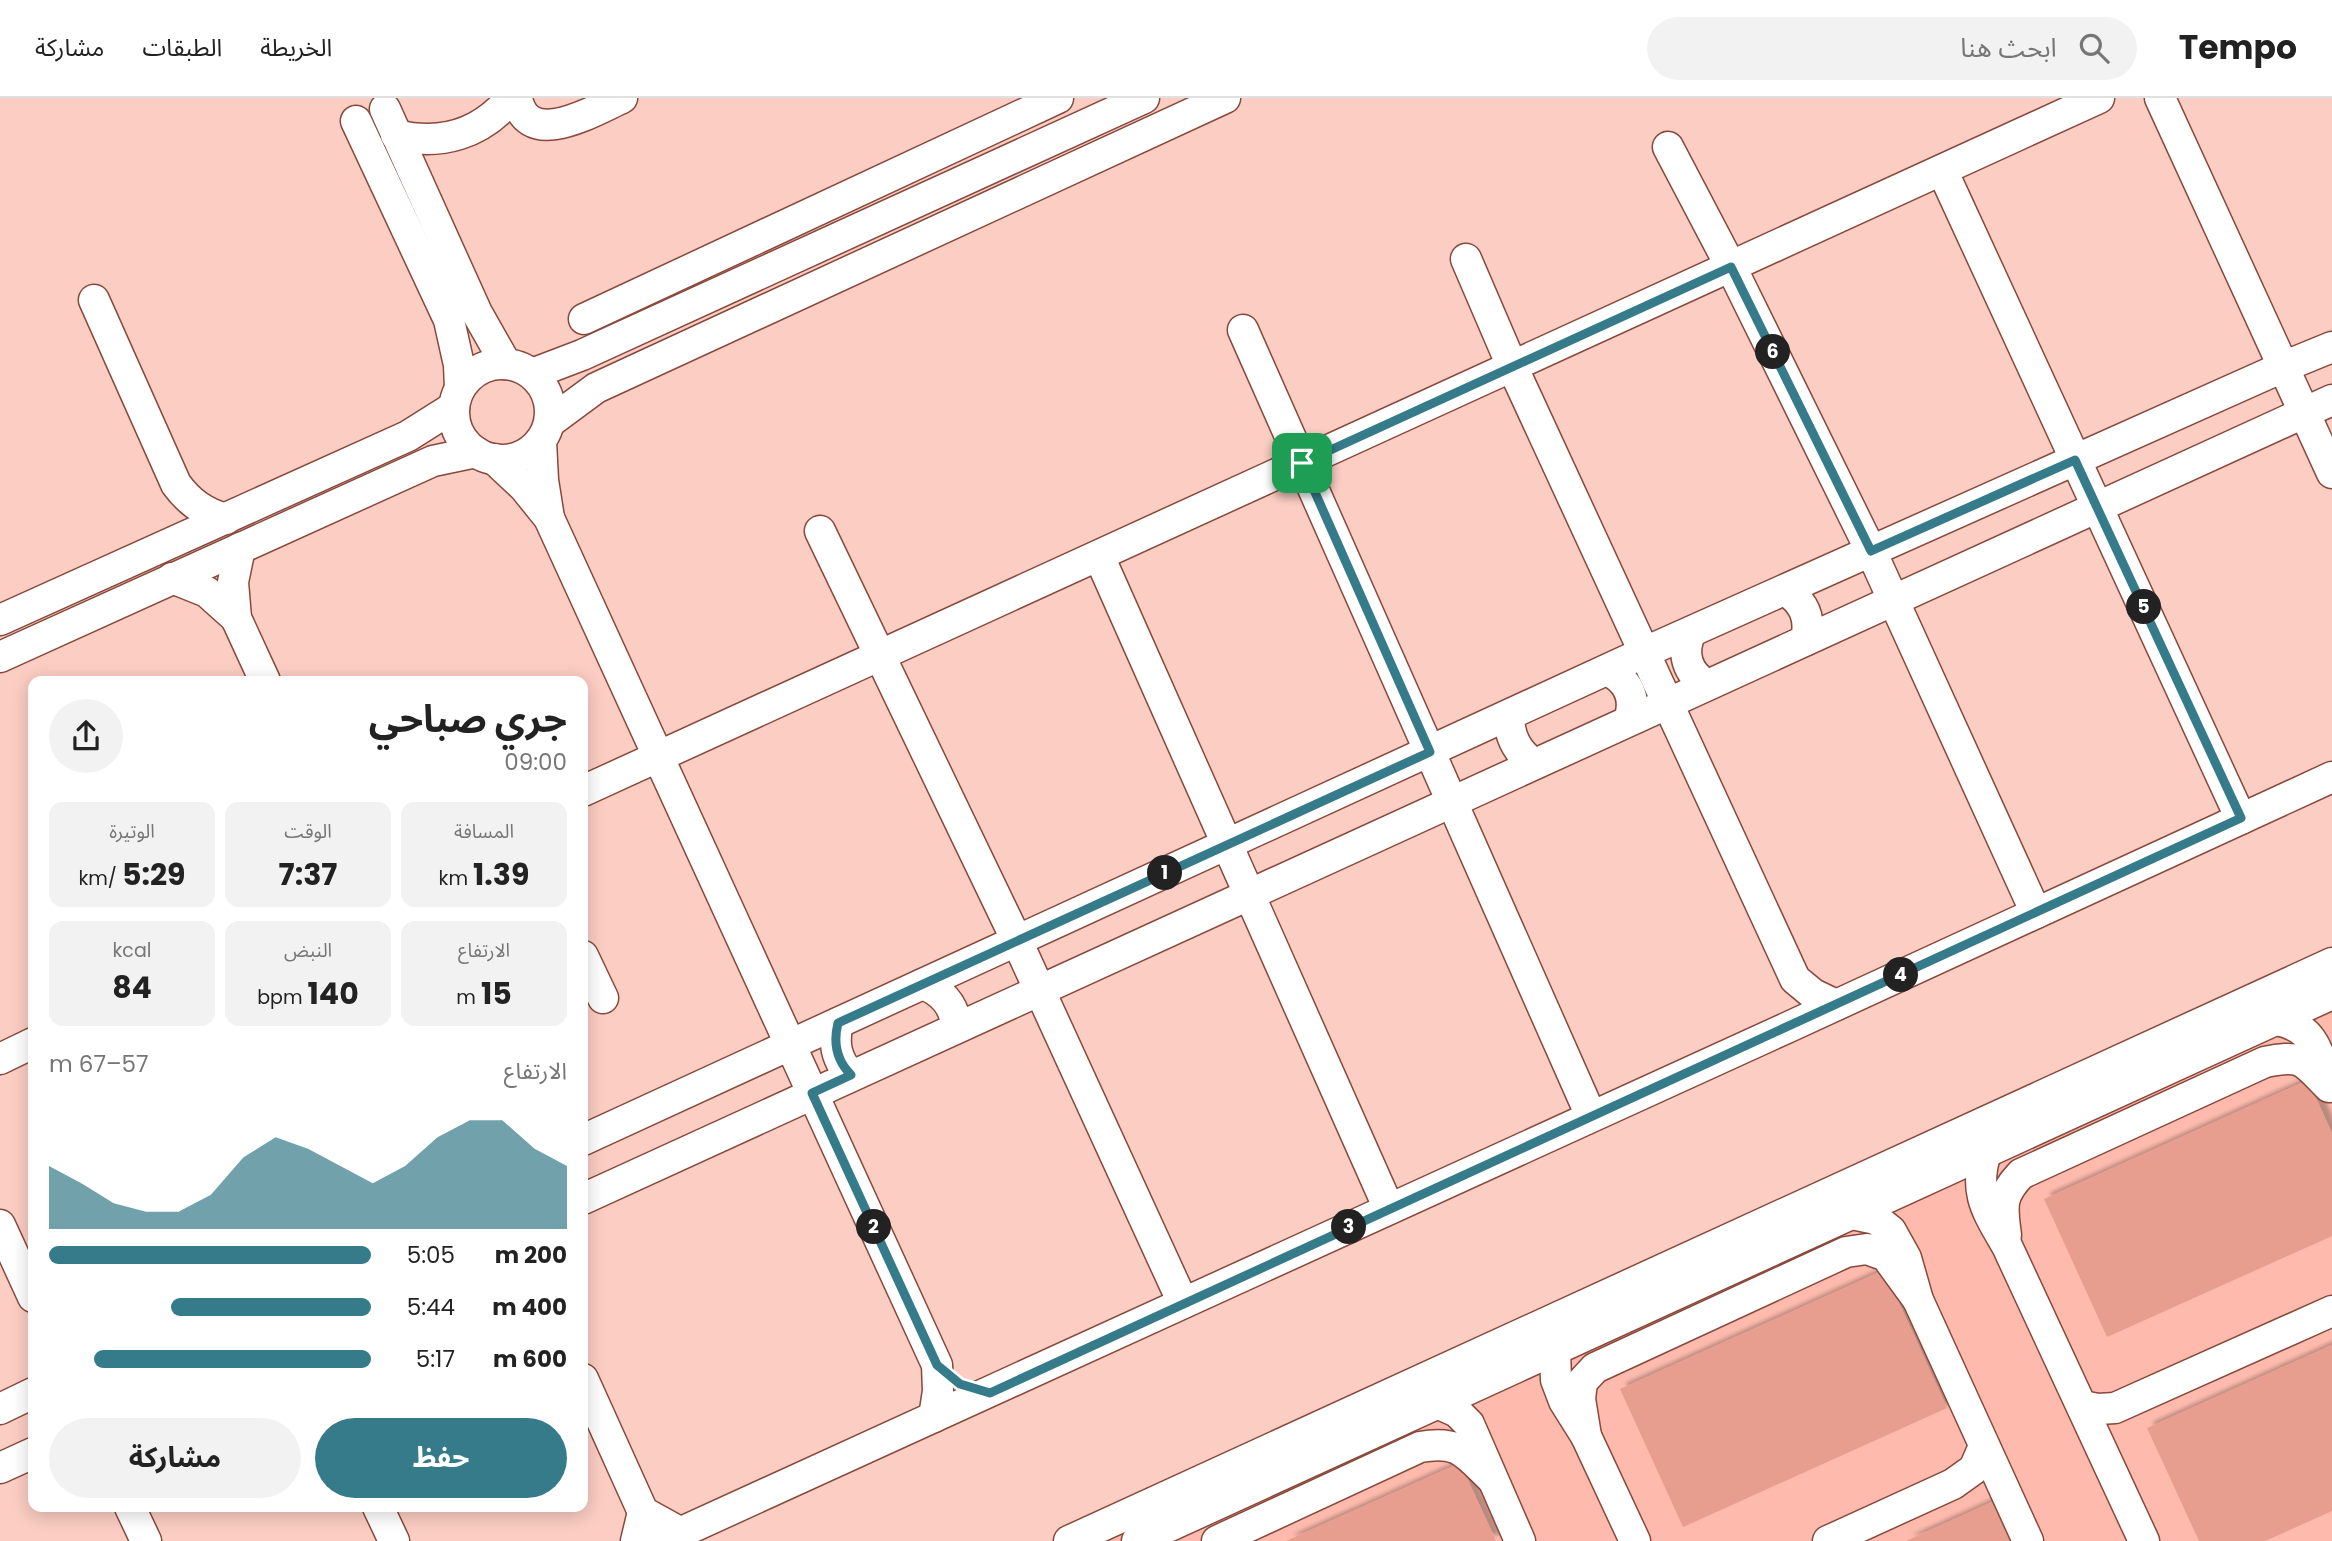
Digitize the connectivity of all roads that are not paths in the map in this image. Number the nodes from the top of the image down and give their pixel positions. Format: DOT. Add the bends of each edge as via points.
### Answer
graph roads {
  1 [pos="511,98"];
  2 [pos="517,98"];
  3 [pos="621,98"];
  4 [pos="1058,98"];
  5 [pos="1144,98"];
  6 [pos="1225,98"];
  7 [pos="2099,98"];
  8 [pos="2160,98"];
  9 [pos="356,121"];
  10 [pos="535,124"];
  11 [pos="469,129"];
  12 [pos="1668,146"];
  13 [pos="919,163"];
  14 [pos="1941,170"];
  15 [pos="420,191"];
  16 [pos="933,195"];
  17 [pos="1466,259"];
  18 [pos="1731,267"];
  19 [pos="94,300"];
  20 [pos="584,319"];
  21 [pos="1243,330"];
  22 [pos="2332,347"];
  23 [pos="1512,366"];
  24 [pos="2283,367"];
  25 [pos="519,369"];
  26 [pos="457,398"];
  27 [pos="2332,400"];
  28 [pos="2304,412"];
  29 [pos="545,431"];
  30 [pos="485,455"];
  31 [pos="2075,460"];
  32 [pos="1302,463"];
  33 [pos="2332,473"];
  34 [pos="176,484"];
  35 [pos="2097,507"];
  36 [pos="549,518"];
  37 [pos="226,519"];
  38 [pos="820,531"];
  39 [pos="172,542"];
  40 [pos="240,548"];
  41 [pos="1871,551"];
  42 [pos="1099,556"];
  43 [pos="172,578"];
  44 [pos="1785,590"];
  45 [pos="1894,600"];
  46 [pos="236,618"];
  47 [pos="0,620"];
  48 [pos="1691,632"];
  49 [pos="1806,639"];
  50 [pos="1643,653"];
  51 [pos="882,655"];
  52 [pos="0,657"];
  53 [pos="1607,670"];
  54 [pos="262,676"];
  55 [pos="1707,685"];
  56 [pos="1666,704"];
  57 [pos="1509,715"];
  58 [pos="1629,720"];
  59 [pos="1430,752"];
  60 [pos="658,756"];
  61 [pos="1534,764"];
  62 [pos="2332,777"];
  63 [pos="588,789"];
  64 [pos="1451,801"];
  65 [pos="2241,818"];
  66 [pos="1228,844"];
  67 [pos="1250,893"];
  68 [pos="2036,913"];
  69 [pos="1017,941"];
  70 [pos="2332,964"];
  71 [pos="588,966"];
  72 [pos="1795,979"];
  73 [pos="923,984"];
  74 [pos="1039,989"];
  75 [pos="2332,994"];
  76 [pos="603,998"];
  77 [pos="1836,1005"];
  78 [pos="2276,1020"];
  79 [pos="838,1023"];
  80 [pos="1793,1025"];
  81 [pos="957,1027"];
  82 [pos="28,1045"];
  83 [pos="790,1045"];
  84 [pos="0,1059"];
  85 [pos="851,1075"];
  86 [pos="2330,1090"];
  87 [pos="812,1093"];
  88 [pos="1591,1116"];
  89 [pos="588,1138"];
  90 [pos="1986,1152"];
  91 [pos="588,1197"];
  92 [pos="1389,1209"];
  93 [pos="1852,1214"];
  94 [pos="0,1225"];
  95 [pos="2007,1245"];
  96 [pos="28,1286"];
  97 [pos="1918,1300"];
  98 [pos="1183,1303"];
  99 [pos="2332,1311"];
  100 [pos="1555,1350"];
  101 [pos="937,1365"];
  102 [pos="588,1390"];
  103 [pos="990,1393"];
  104 [pos="28,1395"];
  105 [pos="1437,1403"];
  106 [pos="2082,1406"];
  107 [pos="0,1409"];
  108 [pos="934,1416"];
  109 [pos="1586,1436"];
  110 [pos="1984,1446"];
  111 [pos="28,1455"];
  112 [pos="0,1468"];
  113 [pos="1491,1478"];
  114 [pos="132,1512"];
  115 [pos="380,1512"];
  116 [pos="643,1512"];
  117 [pos="672,1537"];
  118 [pos="146,1541"];
  119 [pos="394,1541"];
  120 [pos="636,1541"];
  121 [pos="1069,1541"];
  122 [pos="1137,1541"];
  123 [pos="1217,1541"];
  124 [pos="1520,1541"];
  125 [pos="1635,1541"];
  126 [pos="1828,1541"];
  127 [pos="2028,1541"];
  128 [pos="2144,1541"];
  1 -- 11 [label="street"];
  2 -- 10 [label="street" via="521,110"];
  3 -- 10 [label="street" via="577,118"];
  4 -- 13 [label="street"];
  5 -- 16 [label="street"];
  6 -- 29 [label="street" via="597,388"];
  7 -- 14 [label="street"];
  8 -- 24 [label="street"];
  9 -- 26 [label="street" via="449,320 459,365"];
  10 -- 11 [label="street" via="510,121"];
  11 -- 15 [label="street" via="434,160"];
  11 -- 15 [label="street" via="428,141 390,122"];
  12 -- 18 [label="street"];
  13 -- 16 [label="street"];
  13 -- 20 [label="street"];
  14 -- 18 [label="street"];
  14 -- 31 [label="street"];
  15 -- 25 [label="street" via="477,313"];
  16 -- 25 [label="street" via="582,355"];
  17 -- 23 [label="street"];
  18 -- 23 [label="street"];
  18 -- 41 [label="street"];
  19 -- 34 [label="street"];
  21 -- 32 [label="street"];
  22 -- 24 [label="street"];
  23 -- 32 [label="street"];
  23 -- 50 [label="street"];
  24 -- 28 [label="street"];
  24 -- 31 [label="street"];
  25 -- 26 [label="street" via="493,364 474,372"];
  25 -- 29 [label="street" via="544,387 550,404"];
  26 -- 30 [label="street" via="459,432"];
  26 -- 37 [label="street" via="408,436"];
  27 -- 28 [label="street"];
  28 -- 33 [label="street"];
  28 -- 35 [label="street"];
  29 -- 30 [label="street" via="528,452 511,459"];
  29 -- 36 [label="street" via="543,480"];
  30 -- 36 [label="street" via="524,487"];
  30 -- 40 [label="street" via="433,461"];
  31 -- 35 [label="street"];
  31 -- 41 [label="street"];
  32 -- 42 [label="street"];
  32 -- 59 [label="street"];
  34 -- 37 [label="street" via="201,510"];
  34 -- 39 [label="street"];
  35 -- 45 [label="street"];
  35 -- 65 [label="street"];
  36 -- 60 [label="street"];
  37 -- 39 [label="street"];
  38 -- 51 [label="street"];
  39 -- 47 [label="street"];
  40 -- 43 [label="street"];
  40 -- 46 [label="street" via="233,582"];
  41 -- 44 [label="street"];
  41 -- 45 [label="street"];
  42 -- 51 [label="street"];
  42 -- 66 [label="street"];
  43 -- 46 [label="street" via="207,592"];
  43 -- 52 [label="street"];
  44 -- 48 [label="street"];
  44 -- 49 [label="street" via="1805,610"];
  45 -- 49 [label="street"];
  45 -- 68 [label="street"];
  46 -- 54 [label="street"];
  48 -- 50 [label="street"];
  48 -- 55 [label="street" via="1686,658 1693,674"];
  49 -- 55 [label="street"];
  50 -- 53 [label="street"];
  50 -- 56 [label="street"];
  51 -- 60 [label="street"];
  51 -- 69 [label="street"];
  53 -- 57 [label="street"];
  53 -- 58 [label="street" via="1629,689 1633,706"];
  55 -- 56 [label="street"];
  56 -- 58 [label="street"];
  56 -- 72 [label="street"];
  57 -- 59 [label="street"];
  57 -- 61 [label="street" via="1512,738"];
  58 -- 61 [label="street"];
  59 -- 64 [label="street"];
  59 -- 66 [label="street"];
  60 -- 63 [label="street"];
  60 -- 83 [label="street"];
  61 -- 64 [label="street"];
  62 -- 65 [label="street"];
  64 -- 67 [label="street"];
  64 -- 88 [label="street"];
  65 -- 68 [label="street"];
  66 -- 67 [label="street"];
  66 -- 69 [label="street"];
  67 -- 74 [label="street"];
  67 -- 92 [label="street"];
  68 -- 77 [label="street"];
  69 -- 73 [label="street"];
  69 -- 74 [label="street"];
  70 -- 121 [label="street"];
  71 -- 76 [label="street"];
  72 -- 77 [label="street"];
  72 -- 80 [label="street"];
  73 -- 79 [label="street"];
  73 -- 81 [label="street" via="948,1001"];
  74 -- 81 [label="street"];
  74 -- 98 [label="street"];
  75 -- 78 [label="street"];
  77 -- 80 [label="street"];
  78 -- 86 [label="street" via="2300,1027 2311,1038"];
  78 -- 90 [label="street"];
  79 -- 83 [label="street"];
  79 -- 85 [label="street" via="837,1055"];
  80 -- 88 [label="street"];
  81 -- 85 [label="street"];
  82 -- 84 [label="street"];
  83 -- 87 [label="street"];
  83 -- 89 [label="street"];
  85 -- 87 [label="street"];
  86 -- 95 [label="street" via="2303,1062 2288,1057 2265,1062 2021,1174 2008,1188 2002,1205"];
  87 -- 91 [label="street"];
  87 -- 101 [label="street"];
  88 -- 92 [label="street"];
  90 -- 93 [label="street"];
  90 -- 95 [label="street" via="1979,1172 1981,1193"];
  92 -- 98 [label="street"];
  93 -- 97 [label="street" via="1876,1219 1891,1231 1906,1258"];
  93 -- 100 [label="street"];
  94 -- 96 [label="street"];
  95 -- 106 [label="street"];
  97 -- 109 [label="street" via="1886,1256 1867,1249 1846,1252 1595,1368 1582,1381"];
  97 -- 110 [label="street"];
  98 -- 103 [label="street"];
  99 -- 106 [label="street" via="2115,1408"];
  100 -- 105 [label="street"];
  100 -- 109 [label="street" via="1556,1380"];
  101 -- 103 [label="street" via="960,1384"];
  101 -- 108 [label="street"];
  102 -- 116 [label="street"];
  103 -- 108 [label="street"];
  104 -- 107 [label="street"];
  105 -- 113 [label="street" via="1469,1424"];
  105 -- 122 [label="street"];
  106 -- 128 [label="street"];
  108 -- 117 [label="street"];
  109 -- 125 [label="street"];
  110 -- 126 [label="street" via="1974,1469 1953,1484"];
  110 -- 127 [label="street"];
  111 -- 112 [label="street"];
  113 -- 123 [label="street" via="1459,1448 1420,1447"];
  113 -- 124 [label="street"];
  114 -- 118 [label="street"];
  115 -- 119 [label="street"];
  116 -- 117 [label="street"];
  116 -- 120 [label="street"];
}
